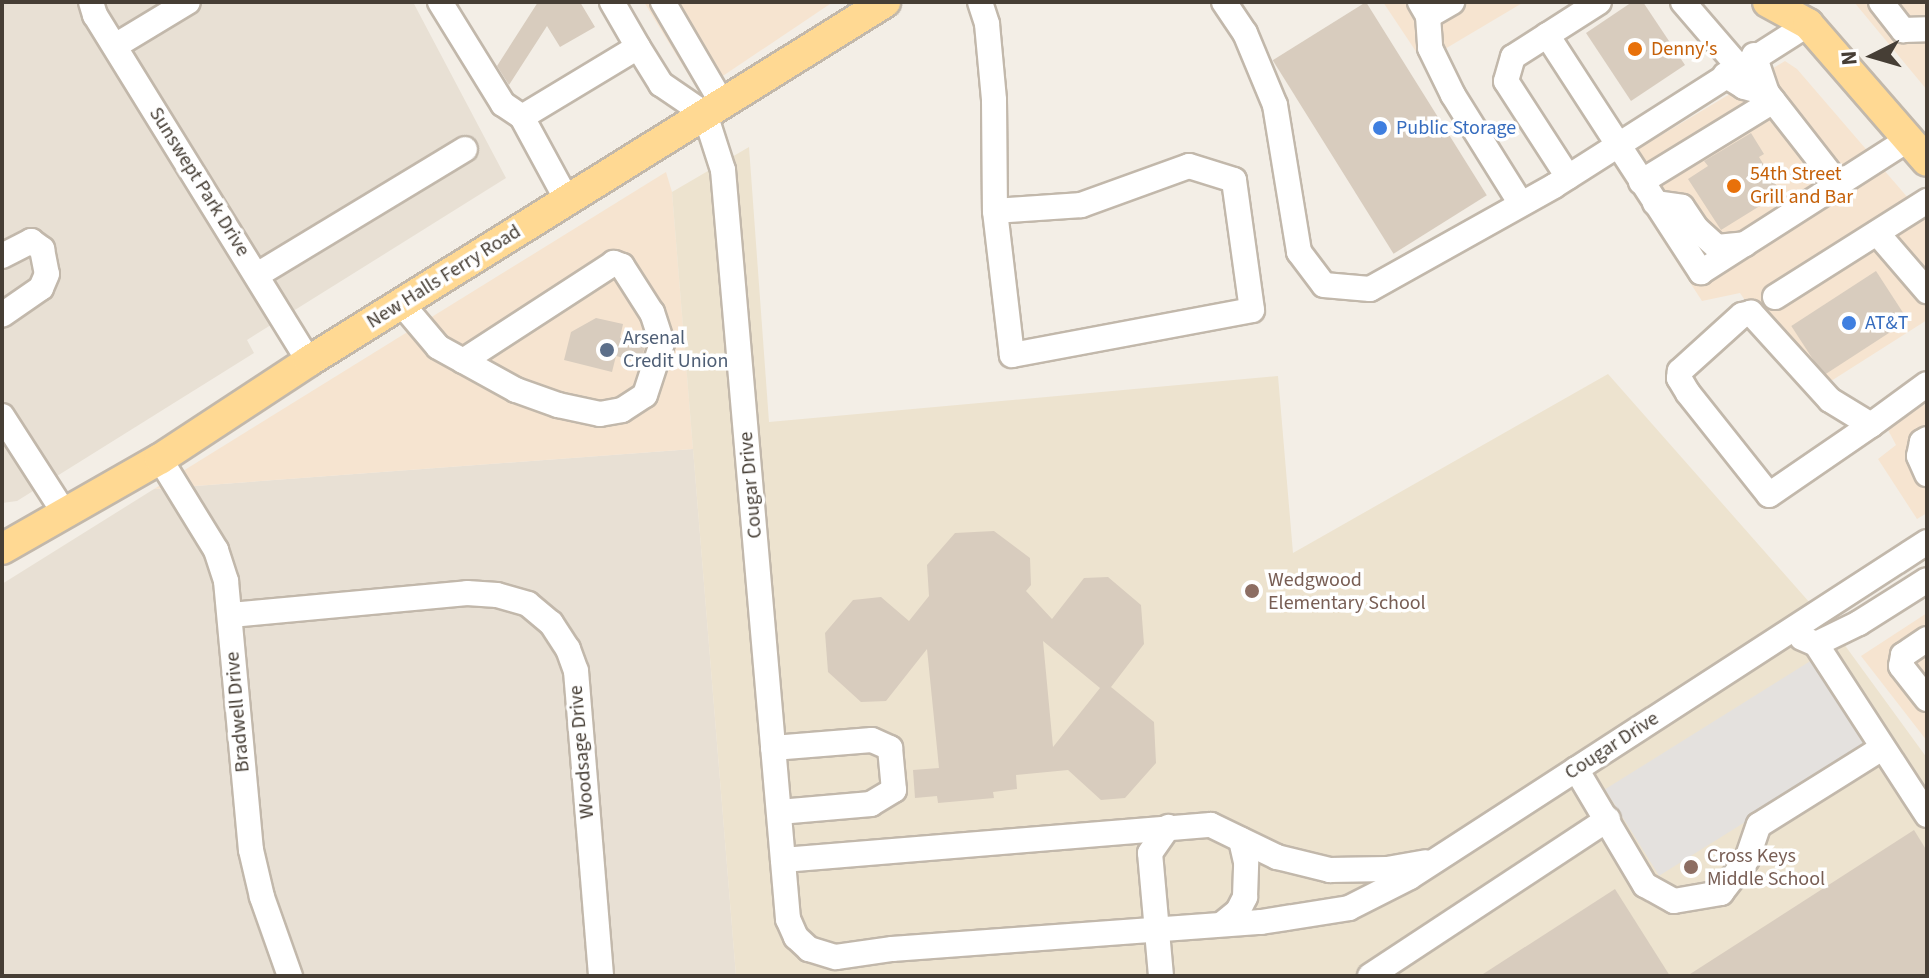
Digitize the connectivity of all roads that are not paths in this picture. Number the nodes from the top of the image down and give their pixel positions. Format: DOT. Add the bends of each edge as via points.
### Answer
graph roads {
  1 [pos="91,2"];
  2 [pos="188,2"];
  3 [pos="440,2"];
  4 [pos="612,2"];
  5 [pos="663,2"];
  6 [pos="885,2"];
  7 [pos="980,2"];
  8 [pos="1224,2"];
  9 [pos="1452,2"];
  10 [pos="1599,2"];
  11 [pos="1683,2"];
  12 [pos="1768,2"];
  13 [pos="1881,2"];
  14 [pos="1424,9"];
  15 [pos="1806,13"];
  16 [pos="1927,29"];
  17 [pos="1547,35"];
  18 [pos="115,46"];
  19 [pos="638,47"];
  20 [pos="1739,65"];
  21 [pos="1770,97"];
  22 [pos="713,108"];
  23 [pos="522,117"];
  24 [pos="1618,144"];
  25 [pos="465,149"];
  26 [pos="1921,152"];
  27 [pos="1568,177"];
  28 [pos="1641,182"];
  29 [pos="1839,185"];
  30 [pos="567,200"];
  31 [pos="1927,201"];
  32 [pos="1521,204"];
  33 [pos="996,218"];
  34 [pos="1877,233"];
  35 [pos="2,256"];
  36 [pos="257,275"];
  37 [pos="1927,291"];
  38 [pos="1775,297"];
  39 [pos="401,303"];
  40 [pos="2,315"];
  41 [pos="309,361"];
  42 [pos="463,361"];
  43 [pos="1927,384"];
  44 [pos="2,416"];
  45 [pos="1871,425"];
  46 [pos="1927,439"];
  47 [pos="160,459"];
  48 [pos="1927,474"];
  49 [pos="63,511"];
  50 [pos="1927,542"];
  51 [pos="2,549"];
  52 [pos="1927,580"];
  53 [pos="231,615"];
  54 [pos="1789,632"];
  55 [pos="1927,639"];
  56 [pos="1816,644"];
  57 [pos="1927,699"];
  58 [pos="773,748"];
  59 [pos="1882,748"];
  60 [pos="1576,769"];
  61 [pos="779,812"];
  62 [pos="1927,815"];
  63 [pos="1608,819"];
  64 [pos="1168,827"];
  65 [pos="1241,840"];
  66 [pos="783,860"];
  67 [pos="1435,860"];
  68 [pos="1222,924"];
  69 [pos="1157,929"];
  70 [pos="1159,974"];
  71 [pos="290,976"];
  72 [pos="601,976"];
  73 [pos="1370,976"];
  1 -- 18 [label="street, Sunswept Park Drive"];
  2 -- 18 [label="street"];
  3 -- 23 [label="street" via="503,104"];
  4 -- 19 [label="street"];
  5 -- 22 [label="street, Cougar Drive"];
  6 -- 22 [label="main road, New Halls Ferry Road"];
  7 -- 33 [label="street" via="994,100"];
  8 -- 32 [label="street" via="1245,33 1275,105 1299,252 1324,285 1370,289"];
  9 -- 14 [label="street"];
  10 -- 17 [label="street"];
  11 -- 20 [label="street"];
  12 -- 15 [label="main road"];
  13 -- 16 [label="street" via="1903,30"];
  14 -- 32 [label="street" via="1430,48 1453,95"];
  15 -- 20 [label="street"];
  15 -- 26 [label="main road"];
  17 -- 24 [label="street"];
  17 -- 27 [label="street" via="1513,57 1506,81"];
  18 -- 36 [label="street, Sunswept Park Drive"];
  19 -- 22 [label="street" via="661,84"];
  19 -- 23 [label="street"];
  20 -- 21 [label="street"];
  20 -- 21 [label="street" via="1744,87"];
  20 -- 24 [label="street"];
  21 -- 28 [label="street"];
  21 -- 29 [label="street"];
  22 -- 30 [label="main road, New Halls Ferry Road"];
  22 -- 58 [label="street, Cougar Drive" via="723,170"];
  23 -- 30 [label="street"];
  24 -- 27 [label="street"];
  24 -- 28 [label="street"];
  25 -- 36 [label="street"];
  26 -- 29 [label="street"];
  27 -- 32 [label="street"];
  28 -- 29 [label="street" via="1701,272"];
  30 -- 39 [label="main road, New Halls Ferry Road"];
  31 -- 34 [label="street"];
  33 -- 33 [label="street" via="1012,355 1252,310 1234,180 1189,166 1081,205"];
  34 -- 37 [label="street"];
  34 -- 38 [label="street"];
  35 -- 40 [label="street" via="31,241 42,249 47,274 41,288"];
  36 -- 41 [label="street, Sunswept Park Drive"];
  39 -- 41 [label="main road, New Halls Ferry Road"];
  39 -- 42 [label="street" via="432,344"];
  41 -- 47 [label="main road, New Halls Ferry Road"];
  42 -- 42 [label="street" via="516,390 600,414 622,410 645,395 662,343 652,313 622,266 614,263"];
  43 -- 45 [label="street"];
  44 -- 49 [label="street"];
  45 -- 45 [label="street" via="1769,495 1679,378 1680,371 1742,315 1751,313 1830,400"];
  46 -- 48 [label="street" via="1919,456"];
  47 -- 49 [label="main road, New Halls Ferry Road"];
  47 -- 53 [label="street, Bradwell Drive" via="216,550"];
  49 -- 51 [label="main road, New Halls Ferry Road"];
  50 -- 54 [label="street, Cougar Drive"];
  52 -- 56 [label="street"];
  53 -- 71 [label="street, Bradwell Drive" via="251,850"];
  53 -- 72 [label="street, Woodsage Drive" via="467,593 528,604 551,623 576,671"];
  54 -- 56 [label="street"];
  54 -- 60 [label="street, Cougar Drive"];
  55 -- 57 [label="street" via="1903,655 1901,666"];
  56 -- 59 [label="street"];
  58 -- 61 [label="street, Cougar Drive"];
  58 -- 61 [label="street" via="872,740 890,748 894,790 871,804"];
  59 -- 62 [label="street"];
  59 -- 63 [label="street" via="1759,825 1747,859 1721,893 1674,901 1645,885"];
  60 -- 63 [label="street"];
  60 -- 67 [label="street, Cougar Drive"];
  61 -- 66 [label="street, Cougar Drive"];
  63 -- 73 [label="street"];
  64 -- 65 [label="street, Cougar Drive" via="1211,825"];
  64 -- 66 [label="street, Cougar Drive"];
  64 -- 69 [label="street" via="1150,853"];
  65 -- 67 [label="street, Cougar Drive" via="1277,857 1330,870 1387,869"];
  65 -- 68 [label="street" via="1245,897"];
  66 -- 69 [label="street, Cougar Drive" via="788,919 796,937 809,949 836,957"];
  67 -- 68 [label="street, Cougar Drive" via="1349,908 1294,919"];
  68 -- 69 [label="street, Cougar Drive"];
  69 -- 70 [label="street"];
}
